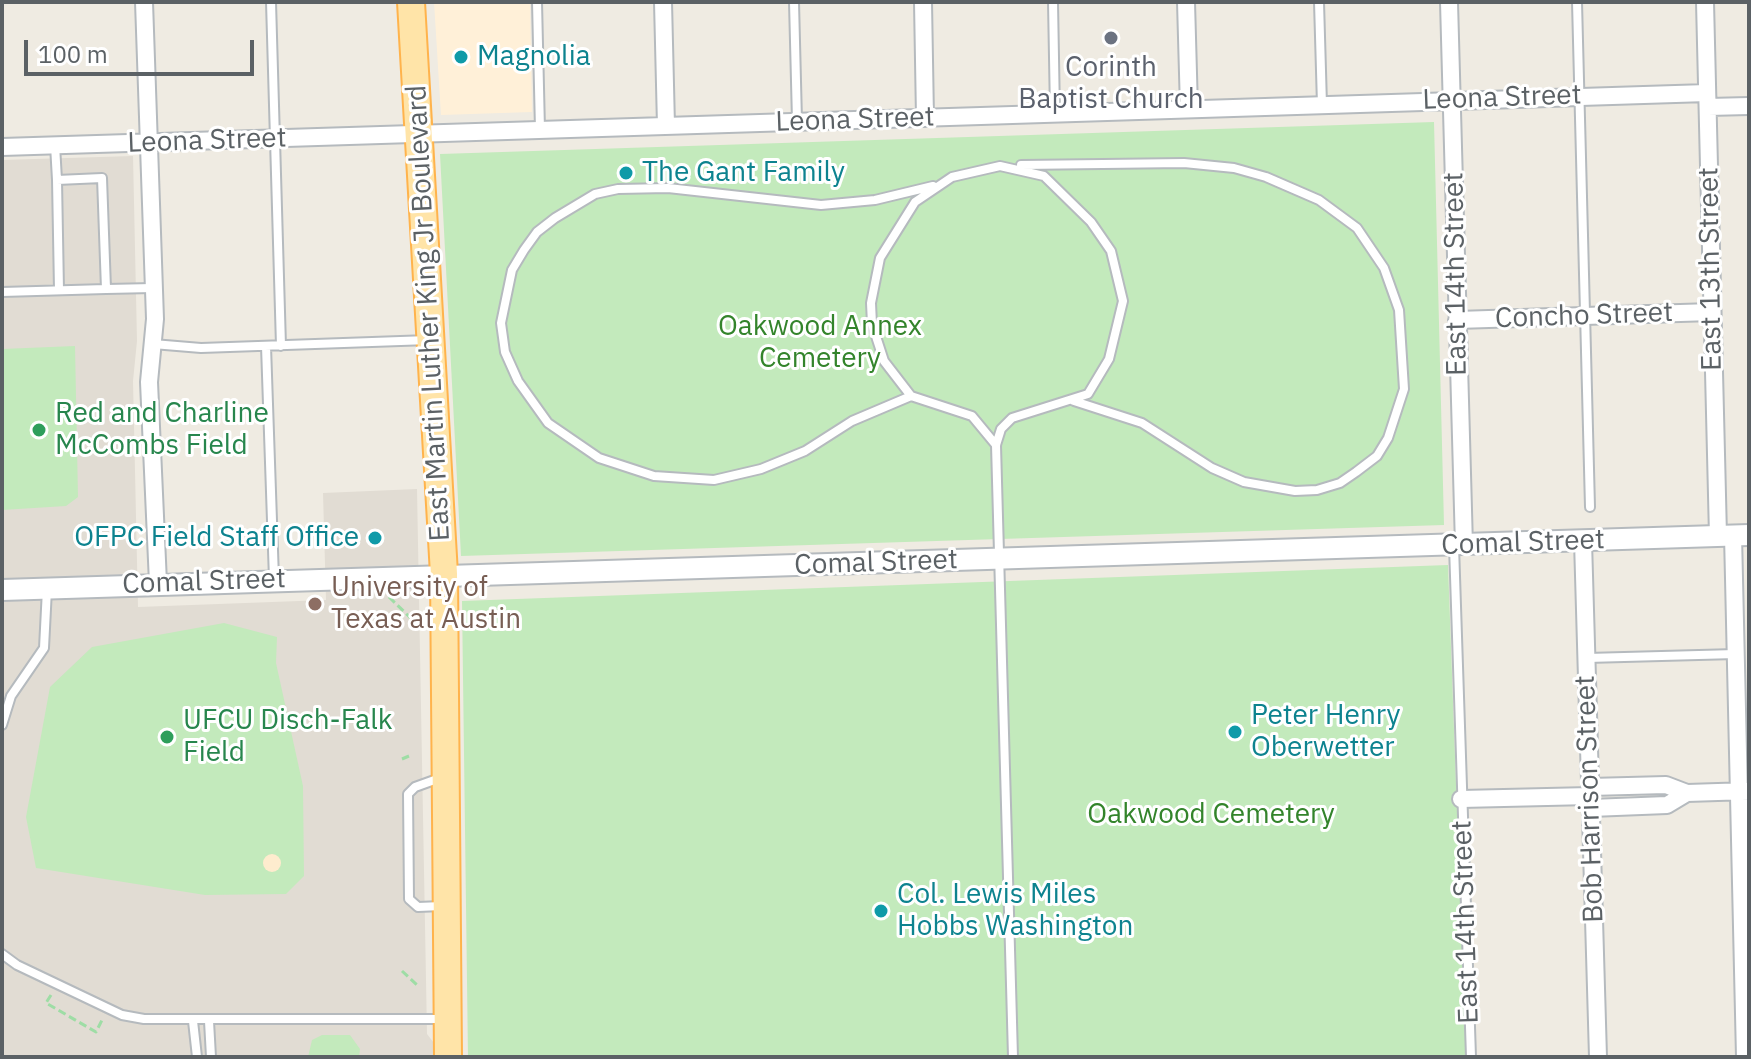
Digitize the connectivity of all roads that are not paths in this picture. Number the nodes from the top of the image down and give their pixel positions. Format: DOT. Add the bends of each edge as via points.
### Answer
graph roads {
  1 [pos="144,2"];
  2 [pos="271,2"];
  3 [pos="411,2"];
  4 [pos="537,2"];
  5 [pos="663,2"];
  6 [pos="794,2"];
  7 [pos="923,2"];
  8 [pos="1053,2"];
  9 [pos="1186,2"];
  10 [pos="1319,2"];
  11 [pos="1449,2"];
  12 [pos="1577,2"];
  13 [pos="1705,2"];
  14 [pos="1579,96"];
  15 [pos="1453,99"];
  16 [pos="1707,100"];
  17 [pos="1322,105"];
  18 [pos="1749,106"];
  19 [pos="1189,109"];
  20 [pos="1055,114"];
  21 [pos="925,118"];
  22 [pos="798,122"];
  23 [pos="666,126"];
  24 [pos="540,130"];
  25 [pos="420,135"];
  26 [pos="275,139"];
  27 [pos="148,143"];
  28 [pos="55,145"];
  29 [pos="2,147"];
  30 [pos="1000,166"];
  31 [pos="57,180"];
  32 [pos="941,183"];
  33 [pos="154,288"];
  34 [pos="106,289"];
  35 [pos="59,290"];
  36 [pos="2,292"];
  37 [pos="1712,312"];
  38 [pos="1584,317"];
  39 [pos="1457,320"];
  40 [pos="429,340"];
  41 [pos="153,344"];
  42 [pos="266,346"];
  43 [pos="281,346"];
  44 [pos="911,396"];
  45 [pos="1074,401"];
  46 [pos="996,445"];
  47 [pos="1590,507"];
  48 [pos="1733,535"];
  49 [pos="1583,541"];
  50 [pos="1459,546"];
  51 [pos="999,559"];
  52 [pos="444,574"];
  53 [pos="274,579"];
  54 [pos="158,583"];
  55 [pos="47,588"];
  56 [pos="2,590"];
  57 [pos="1736,654"];
  58 [pos="1586,658"];
  59 [pos="2,725"];
  60 [pos="445,777"];
  61 [pos="1745,791"];
  62 [pos="1590,797"];
  63 [pos="1461,799"];
  64 [pos="446,906"];
  65 [pos="2,957"];
  66 [pos="447,1019"];
  67 [pos="193,1021"];
  68 [pos="209,1021"];
  69 [pos="197,1057"];
  70 [pos="211,1057"];
  71 [pos="448,1057"];
  72 [pos="1013,1057"];
  73 [pos="1471,1057"];
  74 [pos="1598,1057"];
  75 [pos="1745,1057"];
  1 -- 27 [label="street"];
  2 -- 26 [label="lane"];
  3 -- 25 [label="main road, East Martin Luther King Jr Boulevard"];
  4 -- 24 [label="lane"];
  5 -- 23 [label="street"];
  6 -- 22 [label="lane"];
  7 -- 21 [label="street"];
  8 -- 20 [label="lane"];
  9 -- 19 [label="street"];
  10 -- 17 [label="lane"];
  11 -- 15 [label="street, East 14th Street"];
  12 -- 14 [label="lane"];
  13 -- 16 [label="street, East 13th Street"];
  14 -- 15 [label="street, Leona Street"];
  14 -- 16 [label="street, Leona Street"];
  14 -- 38 [label="lane"];
  15 -- 17 [label="street, Leona Street"];
  15 -- 39 [label="street, East 14th Street"];
  16 -- 18 [label="street, Leona Street"];
  16 -- 37 [label="street, East 13th Street"];
  17 -- 19 [label="street, Leona Street"];
  19 -- 20 [label="street, Leona Street"];
  20 -- 21 [label="street, Leona Street"];
  21 -- 22 [label="street, Leona Street"];
  22 -- 23 [label="street, Leona Street"];
  23 -- 24 [label="street, Leona Street"];
  24 -- 25 [label="street, Leona Street"];
  25 -- 26 [label="street, Leona Street"];
  25 -- 40 [label="main road, East Martin Luther King Jr Boulevard"];
  26 -- 27 [label="street, Leona Street"];
  26 -- 43 [label="lane"];
  27 -- 28 [label="street, Leona Street"];
  27 -- 33 [label="street"];
  28 -- 29 [label="street, Leona Street"];
  28 -- 31 [label="lane"];
  30 -- 32 [label="lane" via="967,171"];
  30 -- 45 [label="lane" via="1044,176 1091,222 1117,267 1123,301 1117,339 1098,380"];
  30 -- 45 [label="lane" via="1184,163 1266,177 1319,200 1357,228 1374,248 1394,289 1405,363 1398,412 1377,456 1340,483 1295,491 1244,482 1142,423"];
  31 -- 34 [label="lane" via="102,178"];
  31 -- 35 [label="lane"];
  32 -- 44 [label="lane" via="915,202 880,258 871,303 884,361"];
  32 -- 44 [label="lane" via="875,200 821,205 668,188 595,194 537,232 512,270 501,323 505,352 518,381 548,423 599,458 654,476 714,480 761,469"];
  33 -- 34 [label="lane"];
  33 -- 41 [label="street"];
  34 -- 35 [label="lane"];
  35 -- 36 [label="lane"];
  37 -- 38 [label="street, Concho Street"];
  37 -- 48 [label="street, East 13th Street"];
  38 -- 39 [label="street, Concho Street"];
  38 -- 47 [label="lane"];
  39 -- 50 [label="street, East 14th Street"];
  40 -- 43 [label="lane"];
  40 -- 52 [label="main road, East Martin Luther King Jr Boulevard"];
  41 -- 42 [label="lane"];
  41 -- 54 [label="street" via="149,382"];
  42 -- 43 [label="lane"];
  42 -- 53 [label="lane"];
  44 -- 46 [label="lane" via="972,416"];
  45 -- 46 [label="lane" via="1012,418"];
  46 -- 51 [label="lane"];
  48 -- 49 [label="street, Comal Street"];
  48 -- 57 [label="street, East 13th Street"];
  49 -- 50 [label="street, Comal Street"];
  49 -- 58 [label="street, Bob Harrison Street"];
  50 -- 51 [label="street, Comal Street"];
  50 -- 63 [label="lane, East 14th Street"];
  51 -- 52 [label="street, Comal Street"];
  51 -- 72 [label="lane"];
  52 -- 53 [label="street, Comal Street"];
  52 -- 60 [label="main road, East Martin Luther King Jr Boulevard"];
  53 -- 54 [label="street, Comal Street"];
  54 -- 55 [label="street, Comal Street"];
  55 -- 56 [label="street, Comal Street"];
  55 -- 59 [label="lane" via="44,648 11,696"];
  57 -- 58 [label="lane"];
  57 -- 61 [label="street, East 13th Street"];
  58 -- 62 [label="street, Bob Harrison Street"];
  60 -- 64 [label="main road, East Martin Luther King Jr Boulevard"];
  60 -- 64 [label="lane" via="415,787 408,794 408,809 409,899 418,907"];
  61 -- 62 [label="street" via="1687,793 1667,805"];
  61 -- 75 [label="street, East 13th Street"];
  62 -- 63 [label="street"];
  62 -- 74 [label="street, Bob Harrison Street"];
  63 -- 73 [label="lane, East 14th Street"];
  64 -- 66 [label="main road, East Martin Luther King Jr Boulevard"];
  65 -- 67 [label="lane" via="122,1015"];
  66 -- 68 [label="lane"];
  66 -- 71 [label="main road, East Martin Luther King Jr Boulevard"];
  67 -- 68 [label="lane"];
  67 -- 69 [label="lane"];
  68 -- 70 [label="lane"];
}
